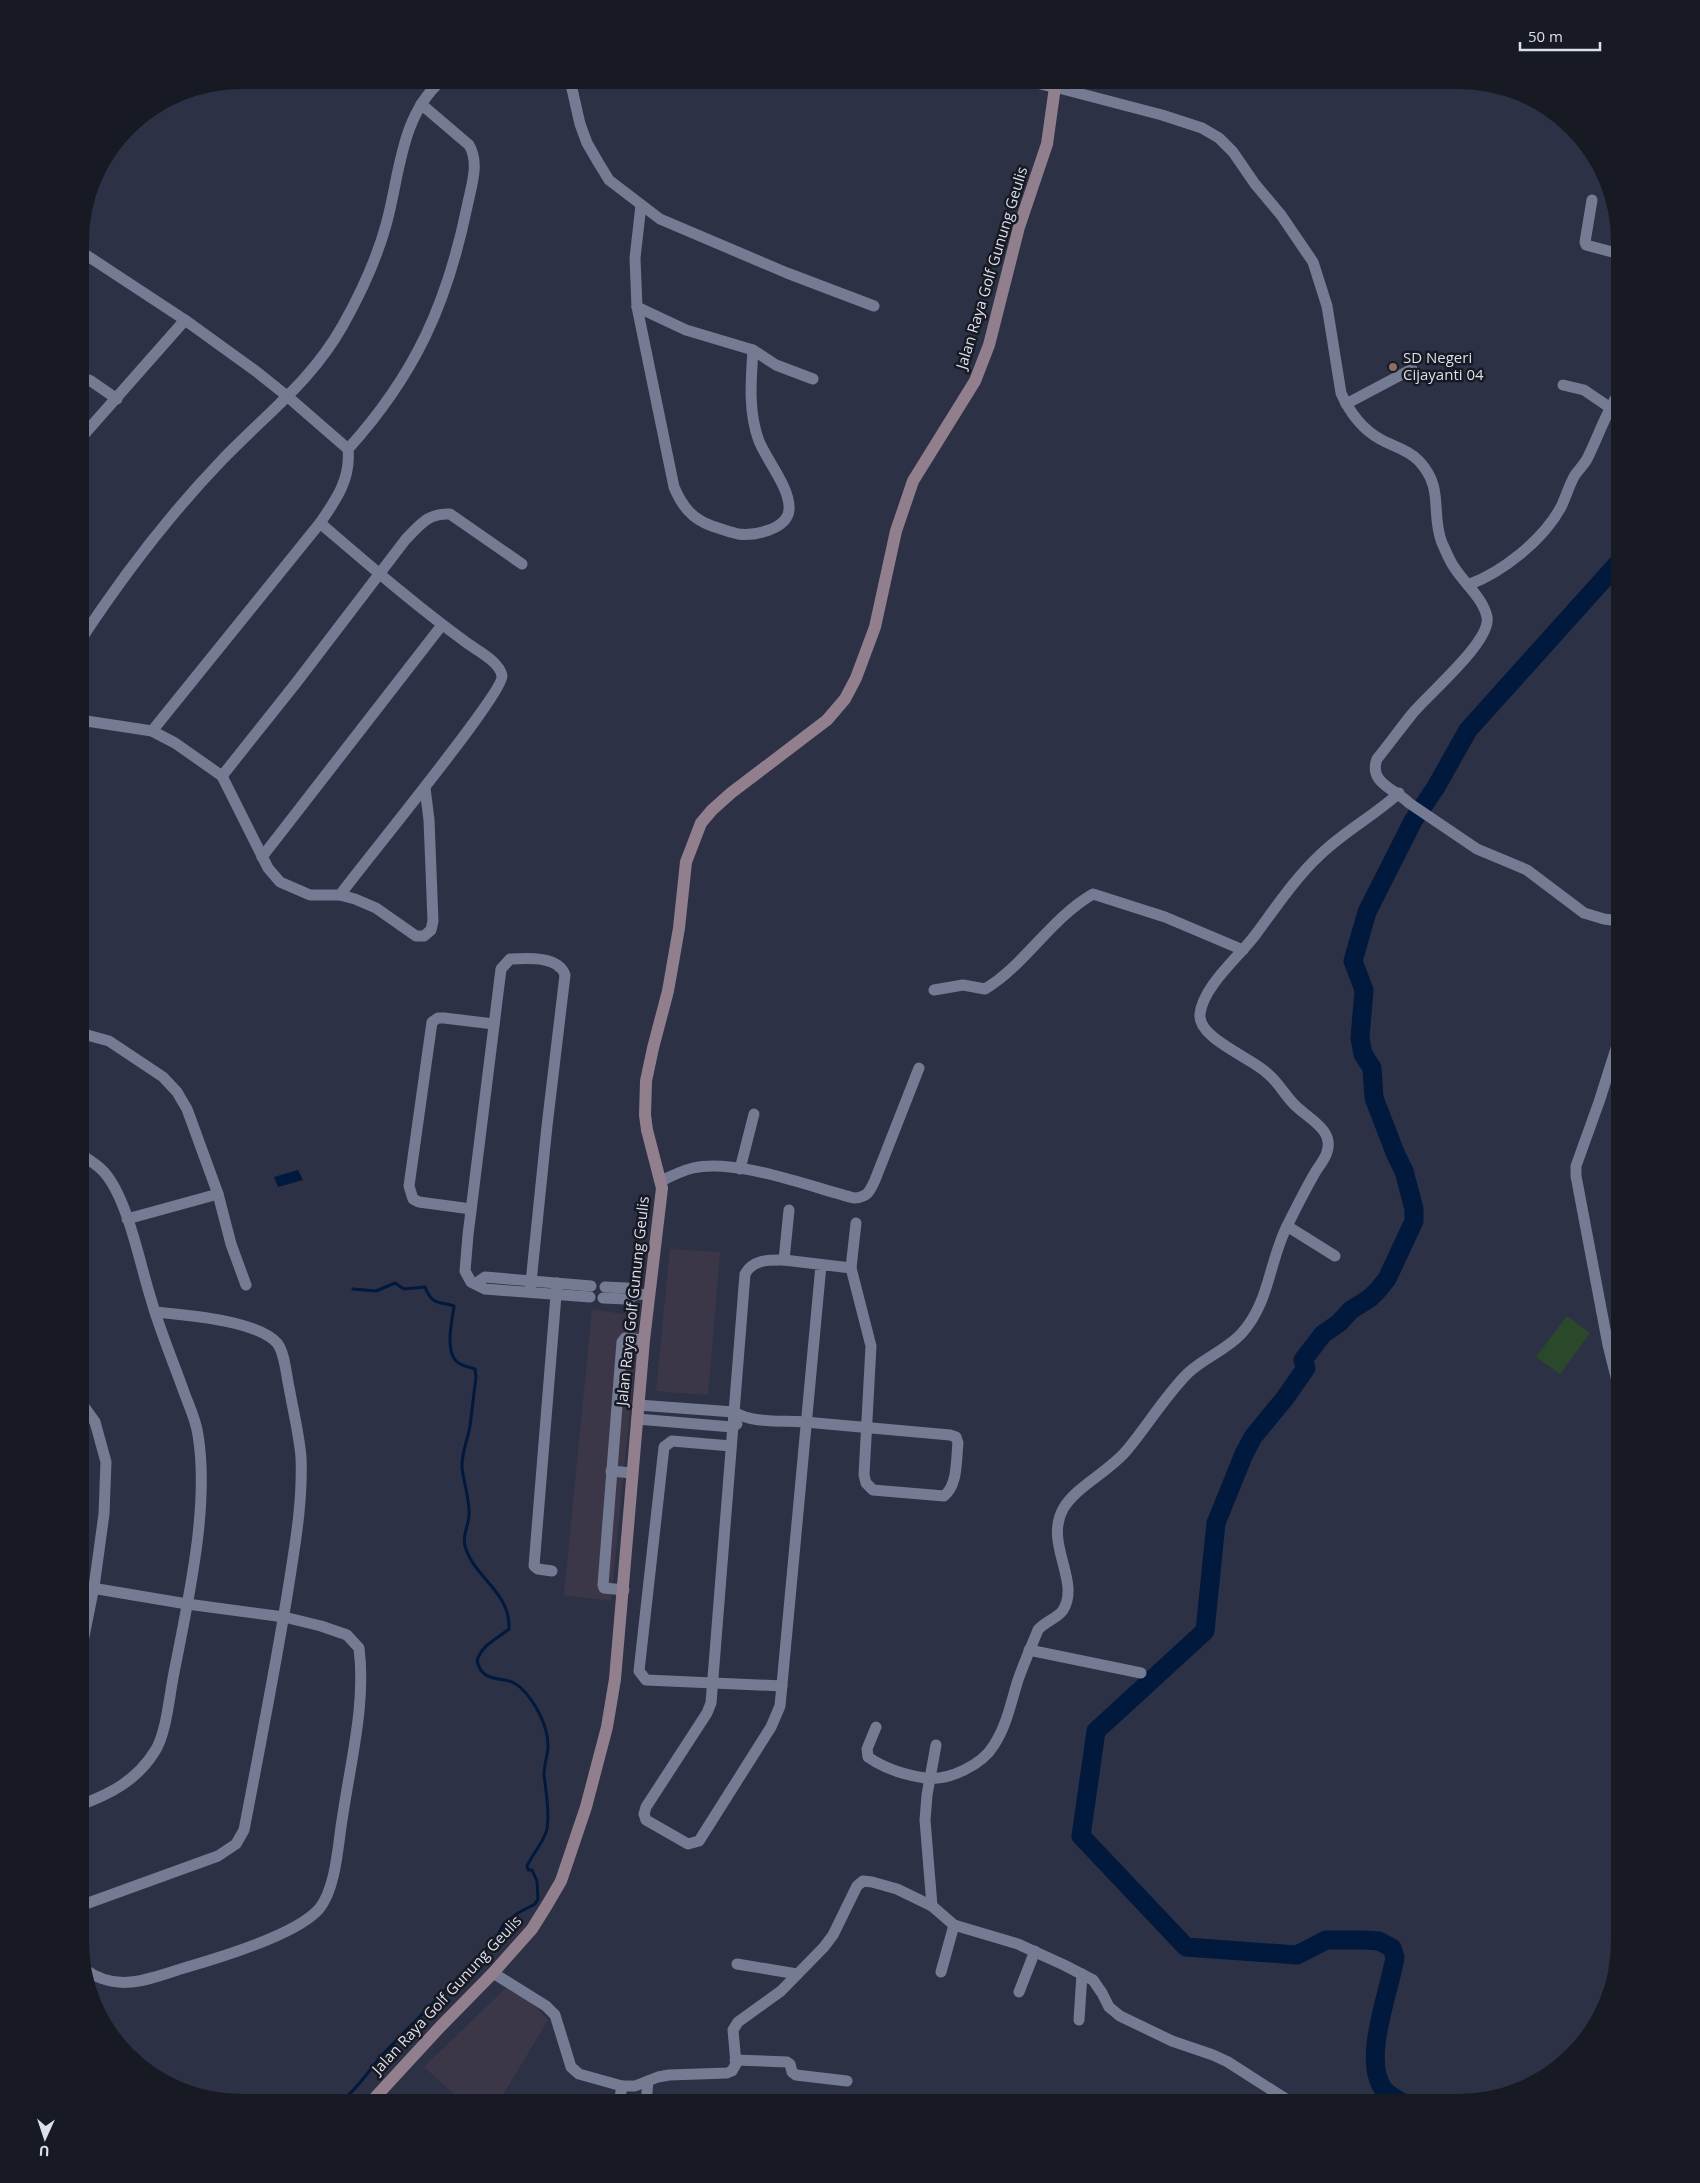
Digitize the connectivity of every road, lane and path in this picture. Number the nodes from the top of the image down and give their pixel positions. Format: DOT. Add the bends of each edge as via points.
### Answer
graph roads {
  1 [pos="434,89"];
  2 [pos="572,89"];
  3 [pos="1055,89"];
  4 [pos="1066,89"];
  5 [pos="421,104"];
  6 [pos="1592,200"];
  7 [pos="641,205"];
  8 [pos="1611,252"];
  9 [pos="89,257"];
  10 [pos="874,306"];
  11 [pos="637,307"];
  12 [pos="185,320"];
  13 [pos="753,350"];
  14 [pos="1412,369"];
  15 [pos="813,379"];
  16 [pos="89,380"];
  17 [pos="1563,385"];
  18 [pos="288,396"];
  19 [pos="117,398"];
  20 [pos="1346,404"];
  21 [pos="1611,404"];
  22 [pos="1609,407"];
  23 [pos="89,428"];
  24 [pos="348,449"];
  25 [pos="320,524"];
  26 [pos="522,564"];
  27 [pos="380,572"];
  28 [pos="1468,585"];
  29 [pos="442,625"];
  30 [pos="89,628"];
  31 [pos="89,721"];
  32 [pos="152,731"];
  33 [pos="222,776"];
  34 [pos="425,788"];
  35 [pos="1399,793"];
  36 [pos="262,856"];
  37 [pos="340,895"];
  38 [pos="1611,920"];
  39 [pos="1243,950"];
  40 [pos="934,990"];
  41 [pos="494,1024"];
  42 [pos="89,1035"];
  43 [pos="1611,1064"];
  44 [pos="919,1068"];
  45 [pos="754,1114"];
  46 [pos="89,1161"];
  47 [pos="740,1169"];
  48 [pos="661,1182"];
  49 [pos="218,1194"];
  50 [pos="471,1209"];
  51 [pos="789,1210"];
  52 [pos="126,1219"];
  53 [pos="856,1222"];
  54 [pos="1287,1226"];
  55 [pos="1335,1256"];
  56 [pos="784,1260"];
  57 [pos="820,1265"];
  58 [pos="851,1268"];
  59 [pos="246,1285"];
  60 [pos="531,1286"];
  61 [pos="557,1289"];
  62 [pos="590,1291"];
  63 [pos="604,1292"];
  64 [pos="643,1295"];
  65 [pos="155,1312"];
  66 [pos="644,1340"];
  67 [pos="1611,1357"];
  68 [pos="638,1405"];
  69 [pos="734,1412"];
  70 [pos="89,1414"];
  71 [pos="637,1419"];
  72 [pos="745,1419"];
  73 [pos="805,1422"];
  74 [pos="732,1427"];
  75 [pos="867,1429"];
  76 [pos="731,1446"];
  77 [pos="613,1454"];
  78 [pos="634,1455"];
  79 [pos="612,1472"];
  80 [pos="632,1472"];
  81 [pos="552,1571"];
  82 [pos="89,1587"];
  83 [pos="94,1587"];
  84 [pos="624,1590"];
  85 [pos="188,1604"];
  86 [pos="89,1612"];
  87 [pos="284,1617"];
  88 [pos="1029,1650"];
  89 [pos="1141,1673"];
  90 [pos="714,1683"];
  91 [pos="782,1686"];
  92 [pos="876,1727"];
  93 [pos="936,1745"];
  94 [pos="930,1779"];
  95 [pos="89,1802"];
  96 [pos="89,1903"];
  97 [pos="932,1906"];
  98 [pos="954,1925"];
  99 [pos="1035,1951"];
  100 [pos="738,1964"];
  101 [pos="941,1972"];
  102 [pos="493,1973"];
  103 [pos="92,1974"];
  104 [pos="797,1974"];
  105 [pos="1082,1974"];
  106 [pos="1019,1992"];
  107 [pos="1079,2020"];
  108 [pos="735,2060"];
  109 [pos="648,2080"];
  110 [pos="847,2081"];
  111 [pos="622,2086"];
  112 [pos="379,2094"];
  113 [pos="621,2094"];
  114 [pos="647,2094"];
  115 [pos="1278,2094"];
  1 -- 5 [label="street"];
  2 -- 7 [label="street" via="580,124 591,150 609,180"];
  3 -- 48 [label="main road, Jalan Raya Golf Gunung Geulis" via="1047,144 1019,227 989,345 975,380 913,481 896,531 876,627 856,678 845,699 827,720 731,793 701,823 693,840 686,862 668,991 646,1081 647,1130"];
  4 -- 20 [label="street" via="1202,128 1234,152 1313,262 1327,306 1341,393"];
  5 -- 18 [label="street" via="410,126 385,226 359,296 323,358"];
  5 -- 24 [label="street" via="468,144 473,151 474,175 448,283 432,325 395,389"];
  6 -- 8 [label="street" via="1585,242"];
  7 -- 10 [label="street" via="660,220 685,232"];
  7 -- 11 [label="street" via="635,258"];
  9 -- 12 [label="street"];
  11 -- 13 [label="street" via="686,330"];
  11 -- 13 [label="street" via="674,487 681,503 707,524 740,534 760,533 776,526 786,519 789,510 786,493 758,438 751,402"];
  12 -- 18 [label="street"];
  12 -- 19 [label="street"];
  13 -- 15 [label="street" via="776,365"];
  14 -- 20 [label="street"];
  16 -- 19 [label="street"];
  17 -- 22 [label="street" via="1584,390"];
  18 -- 24 [label="street"];
  18 -- 30 [label="street" via="185,500"];
  19 -- 23 [label="street"];
  20 -- 28 [label="street" via="1361,424 1378,438 1418,460 1431,476 1436,489 1441,541 1454,567"];
  21 -- 22 [label="street"];
  22 -- 28 [label="street" via="1588,459 1574,476 1549,524 1505,566 1488,578"];
  24 -- 25 [label="street" via="349,465 342,489"];
  25 -- 27 [label="street"];
  25 -- 32 [label="street"];
  26 -- 27 [label="street" via="450,514 436,513 406,538"];
  27 -- 29 [label="street"];
  27 -- 33 [label="street"];
  28 -- 35 [label="street" via="1487,618 1484,634 1461,664 1412,713 1374,766 1382,784"];
  29 -- 34 [label="street" via="490,659 502,677 491,700"];
  29 -- 36 [label="street"];
  31 -- 32 [label="street"];
  32 -- 33 [label="street"];
  33 -- 36 [label="street"];
  34 -- 37 [label="street"];
  34 -- 37 [label="street" via="434,920 431,930 424,936 416,936 376,908"];
  35 -- 38 [label="street" via="1477,849 1527,870 1584,914"];
  35 -- 39 [label="street" via="1321,853"];
  36 -- 37 [label="street" via="280,882 297,891 310,895"];
  39 -- 40 [label="street" via="1165,917 1093,894 1056,921 992,985 985,989 963,985"];
  39 -- 54 [label="street" via="1210,989 1200,1013 1202,1026 1214,1038 1266,1071 1293,1104 1320,1126 1329,1144 1327,1155"];
  41 -- 50 [label="street"];
  41 -- 50 [label="street" via="444,1018 432,1022 409,1186 413,1199 419,1202"];
  41 -- 60 [label="street" via="501,969 505,963 510,959 545,960 563,968 564,998"];
  42 -- 49 [label="street" via="109,1041 171,1085 187,1109"];
  43 -- 67 [label="street" via="1576,1166"];
  44 -- 47 [label="street" via="868,1194 854,1198"];
  45 -- 47 [label="street"];
  46 -- 52 [label="street" via="104,1172 117,1192"];
  47 -- 48 [label="street" via="694,1168"];
  48 -- 64 [label="main road, Jalan Raya Golf Gunung Geulis"];
  49 -- 52 [label="street"];
  49 -- 59 [label="street"];
  50 -- 60 [label="street" via="465,1271 472,1282 484,1289"];
  51 -- 56 [label="street"];
  52 -- 65 [label="street"];
  53 -- 58 [label="street"];
  54 -- 55 [label="street"];
  54 -- 88 [label="street" via="1278,1245 1262,1303 1242,1333 1190,1371 1127,1451 1082,1488 1064,1508 1057,1532 1068,1585 1067,1598 1058,1615 1043,1624"];
  56 -- 57 [label="street"];
  56 -- 69 [label="street" via="760,1261 751,1265 745,1274"];
  57 -- 58 [label="street"];
  57 -- 73 [label="street"];
  58 -- 75 [label="street" via="871,1346"];
  60 -- 61 [label="street"];
  61 -- 62 [label="street"];
  61 -- 81 [label="street" via="534,1566"];
  63 -- 64 [label="street" via="627,1299"];
  64 -- 66 [label="main road, Jalan Raya Golf Gunung Geulis"];
  65 -- 85 [label="street" via="196,1421 201,1452 199,1513"];
  65 -- 87 [label="street" via="201,1317 258,1330 279,1345 301,1456 300,1506"];
  66 -- 68 [label="main road, Jalan Raya Golf Gunung Geulis"];
  66 -- 77 [label="street" via="625,1338 622,1342"];
  68 -- 69 [label="street"];
  68 -- 71 [label="main road, Jalan Raya Golf Gunung Geulis"];
  69 -- 72 [label="street"];
  69 -- 74 [label="street"];
  70 -- 83 [label="street" via="95,1422 106,1462 104,1514"];
  71 -- 74 [label="street"];
  71 -- 78 [label="main road, Jalan Raya Golf Gunung Geulis"];
  72 -- 73 [label="street"];
  72 -- 74 [label="street"];
  73 -- 75 [label="street"];
  73 -- 91 [label="street"];
  74 -- 76 [label="street"];
  75 -- 75 [label="street" via="864,1475 868,1487 944,1496 950,1491 958,1443 956,1437"];
  76 -- 90 [label="street"];
  76 -- 90 [label="street" via="672,1441 664,1447 640,1671 646,1680"];
  77 -- 78 [label="street"];
  77 -- 79 [label="street"];
  78 -- 80 [label="main road, Jalan Raya Golf Gunung Geulis"];
  79 -- 80 [label="street"];
  79 -- 84 [label="street" via="603,1585 604,1588"];
  80 -- 84 [label="main road, Jalan Raya Golf Gunung Geulis"];
  82 -- 83 [label="street"];
  83 -- 85 [label="street"];
  83 -- 86 [label="street"];
  84 -- 102 [label="main road, Jalan Raya Golf Gunung Geulis" via="607,1727 573,1848 561,1881 532,1929"];
  85 -- 87 [label="street"];
  85 -- 95 [label="street" via="156,1750 120,1788"];
  87 -- 96 [label="street" via="244,1830 236,1844 218,1856"];
  87 -- 103 [label="street" via="346,1635 359,1648 361,1684 356,1730 331,1885 323,1901 296,1926 157,1977 116,1983"];
  88 -- 89 [label="street"];
  88 -- 94 [label="street" via="1004,1726 993,1747 970,1767"];
  90 -- 91 [label="street"];
  90 -- 91 [label="street" via="710,1708 644,1810 646,1820 688,1844 700,1841 770,1727 780,1706"];
  92 -- 94 [label="street" via="867,1749 868,1757 894,1771"];
  93 -- 94 [label="street"];
  94 -- 97 [label="street" via="925,1820"];
  97 -- 98 [label="street"];
  97 -- 104 [label="street" via="897,1889 863,1881 851,1896 833,1935"];
  98 -- 99 [label="street"];
  98 -- 101 [label="street"];
  99 -- 105 [label="street"];
  99 -- 106 [label="street"];
  100 -- 104 [label="street"];
  102 -- 111 [label="street" via="555,2015 571,2067 579,2074"];
  102 -- 112 [label="main road, Jalan Raya Golf Gunung Geulis"];
  104 -- 108 [label="street" via="774,1997 738,2022 733,2030"];
  105 -- 107 [label="street"];
  105 -- 115 [label="street" via="1093,1980 1109,2007 1120,2016 1172,2041 1228,2062"];
  108 -- 109 [label="street" via="734,2068 727,2072"];
  108 -- 110 [label="street" via="787,2062 796,2075"];
  109 -- 111 [label="street" via="635,2086"];
  109 -- 114 [label="street"];
  111 -- 113 [label="street"];
}
